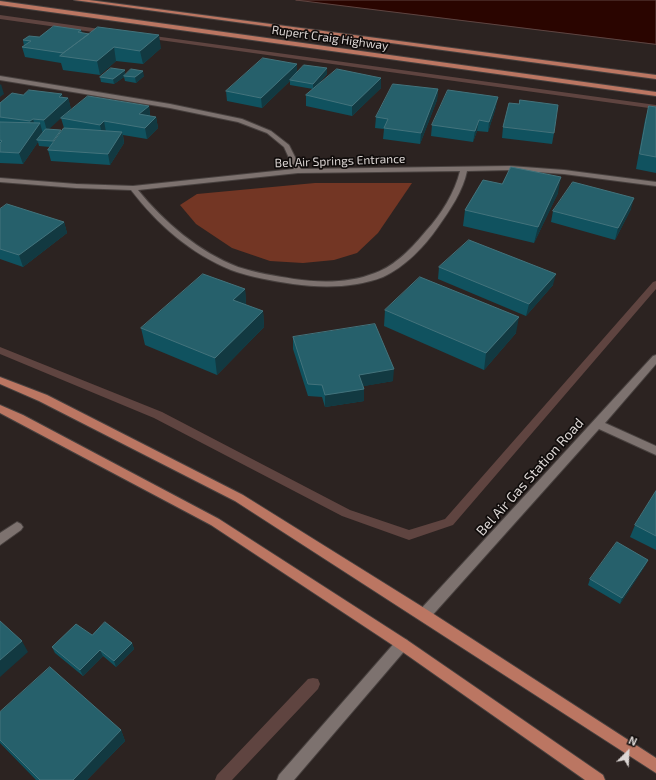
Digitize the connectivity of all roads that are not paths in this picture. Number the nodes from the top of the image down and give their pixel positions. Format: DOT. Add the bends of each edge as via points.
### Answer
graph roads {
  1 [pos="76,0"];
  2 [pos="0,3"];
  3 [pos="656,77"];
  4 [pos="0,78"];
  5 [pos="656,94"];
  6 [pos="464,170"];
  7 [pos="298,171"];
  8 [pos="0,180"];
  9 [pos="656,184"];
  10 [pos="133,188"];
  11 [pos="656,358"];
  12 [pos="0,380"];
  13 [pos="0,409"];
  14 [pos="598,424"];
  15 [pos="656,451"];
  16 [pos="17,527"];
  17 [pos="0,540"];
  18 [pos="424,614"];
  19 [pos="402,644"];
  20 [pos="656,766"];
  21 [pos="284,780"];
  22 [pos="598,780"];
  1 -- 3 [label="main road, Rupert Craig Highway"];
  2 -- 5 [label="main road, Rupert Craig Highway"];
  4 -- 7 [label="street" via="240,120 269,132 287,146"];
  6 -- 7 [label="street, Bel Air Springs Entrance"];
  6 -- 9 [label="street, Bel Air Springs Entrance" via="510,168"];
  6 -- 10 [label="street" via="462,181 432,230 408,256 380,274 348,283 310,284 270,278 234,268 201,250 168,227"];
  7 -- 10 [label="street, Bel Air Springs Entrance"];
  8 -- 10 [label="street, Bel Air Springs Entrance"];
  11 -- 14 [label="street, Bel Air Gas Station Road"];
  12 -- 18 [label="main road" via="43,398 239,498"];
  13 -- 19 [label="main road" via="215,522"];
  14 -- 15 [label="street"];
  14 -- 18 [label="street, Bel Air Gas Station Road"];
  16 -- 17 [label="street"];
  18 -- 20 [label="main road"];
  19 -- 21 [label="street"];
  19 -- 22 [label="main road"];
}
